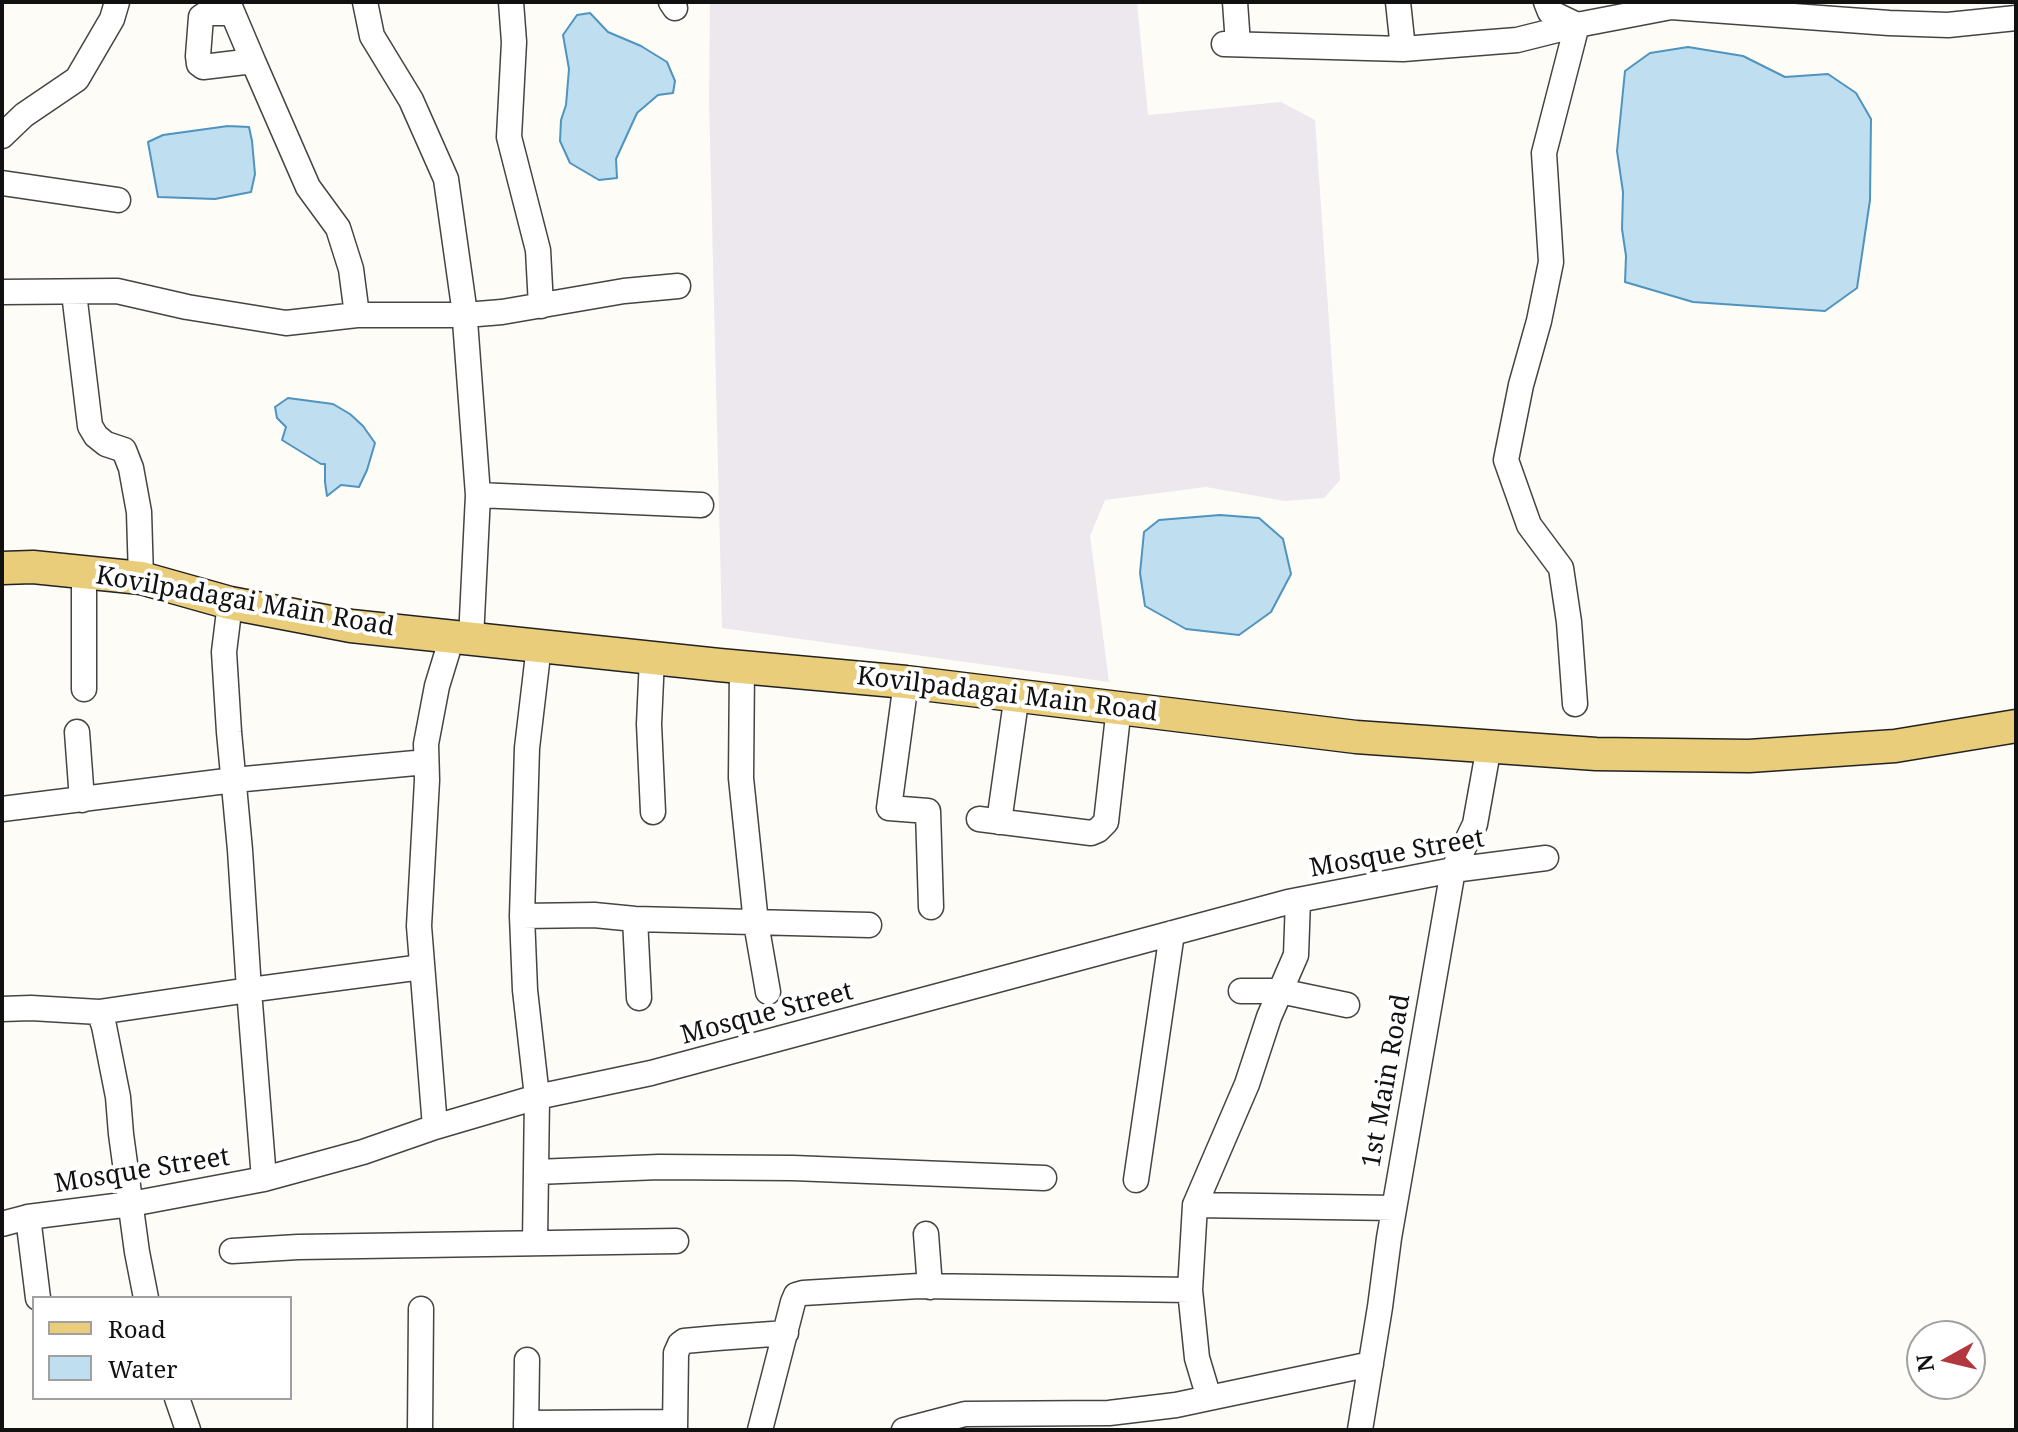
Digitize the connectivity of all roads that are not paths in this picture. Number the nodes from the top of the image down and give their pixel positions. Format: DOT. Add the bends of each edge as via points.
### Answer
graph roads {
  1 [pos="117,2"];
  2 [pos="365,2"];
  3 [pos="511,2"];
  4 [pos="1235,2"];
  5 [pos="1398,2"];
  6 [pos="1546,2"];
  7 [pos="230,8"];
  8 [pos="1828,11"];
  9 [pos="2016,18"];
  10 [pos="1577,25"];
  11 [pos="1403,49"];
  12 [pos="253,61"];
  13 [pos="2,136"];
  14 [pos="2,183"];
  15 [pos="118,200"];
  16 [pos="678,286"];
  17 [pos="2,292"];
  18 [pos="74,293"];
  19 [pos="541,306"];
  20 [pos="357,315"];
  21 [pos="465,315"];
  22 [pos="478,495"];
  23 [pos="701,505"];
  24 [pos="2,568"];
  25 [pos="84,573"];
  26 [pos="141,578"];
  27 [pos="230,603"];
  28 [pos="461,638"];
  29 [pos="539,646"];
  30 [pos="652,658"];
  31 [pos="742,667"];
  32 [pos="906,682"];
  33 [pos="84,689"];
  34 [pos="1017,694"];
  35 [pos="1575,704"];
  36 [pos="1119,707"];
  37 [pos="2016,726"];
  38 [pos="77,732"];
  39 [pos="1489,746"];
  40 [pos="426,762"];
  41 [pos="234,780"];
  42 [pos="82,800"];
  43 [pos="2,809"];
  44 [pos="653,812"];
  45 [pos="1546,858"];
  46 [pos="1453,870"];
  47 [pos="1298,900"];
  48 [pos="931,907"];
  49 [pos="522,916"];
  50 [pos="635,919"];
  51 [pos="756,923"];
  52 [pos="869,925"];
  53 [pos="1172,933"];
  54 [pos="422,967"];
  55 [pos="249,990"];
  56 [pos="1241,991"];
  57 [pos="1280,991"];
  58 [pos="768,992"];
  59 [pos="639,998"];
  60 [pos="1347,1005"];
  61 [pos="2,1009"];
  62 [pos="99,1012"];
  63 [pos="537,1097"];
  64 [pos="435,1127"];
  65 [pos="536,1172"];
  66 [pos="1044,1178"];
  67 [pos="264,1179"];
  68 [pos="1136,1180"];
  69 [pos="131,1204"];
  70 [pos="1195,1205"];
  71 [pos="1394,1208"];
  72 [pos="28,1217"];
  73 [pos="2,1224"];
  74 [pos="926,1234"];
  75 [pos="676,1241"];
  76 [pos="535,1243"];
  77 [pos="232,1251"];
  78 [pos="930,1287"];
  79 [pos="1190,1290"];
  80 [pos="38,1296"];
  81 [pos="146,1296"];
  82 [pos="421,1309"];
  83 [pos="786,1333"];
  84 [pos="527,1360"];
  85 [pos="1371,1364"];
  86 [pos="1209,1398"];
  87 [pos="178,1400"];
  88 [pos="526,1426"];
  89 [pos="675,1426"];
  90 [pos="188,1430"];
  91 [pos="420,1430"];
  92 [pos="760,1430"];
  93 [pos="904,1430"];
  94 [pos="1360,1430"];
  1 -- 13 [label="street" via="77,79"];
  2 -- 21 [label="street" via="372,36 411,100 446,179"];
  3 -- 19 [label="street" via="509,137 538,250"];
  4 -- 11 [label="street" via="1231,44"];
  5 -- 11 [label="street"];
  6 -- 10 [label="street" via="1550,12"];
  7 -- 12 [label="street"];
  7 -- 12 [label="street" via="201,17 199,64"];
  8 -- 9 [label="street" via="1948,25"];
  8 -- 10 [label="street" via="1671,7"];
  10 -- 11 [label="street" via="1517,40"];
  10 -- 35 [label="street" via="1544,153 1551,262 1506,460 1529,525 1561,568"];
  12 -- 20 [label="street" via="308,187 338,228"];
  14 -- 15 [label="street"];
  16 -- 19 [label="street"];
  17 -- 18 [label="street"];
  18 -- 20 [label="street" via="117,291 286,323"];
  18 -- 26 [label="street" via="90,426 106,444 124,450 131,468"];
  19 -- 21 [label="street"];
  20 -- 21 [label="street"];
  21 -- 22 [label="street"];
  22 -- 23 [label="street"];
  22 -- 28 [label="street"];
  24 -- 25 [label="main road, Kovilpadagai Main Road"];
  25 -- 26 [label="main road, Kovilpadagai Main Road"];
  25 -- 33 [label="street"];
  26 -- 27 [label="main road, Kovilpadagai Main Road"];
  27 -- 28 [label="main road, Kovilpadagai Main Road" via="351,626"];
  27 -- 41 [label="street" via="224,652"];
  28 -- 29 [label="main road, Kovilpadagai Main Road"];
  28 -- 40 [label="street" via="437,686"];
  29 -- 30 [label="main road, Kovilpadagai Main Road"];
  29 -- 49 [label="street" via="527,748"];
  30 -- 31 [label="main road, Kovilpadagai Main Road"];
  30 -- 44 [label="street"];
  31 -- 32 [label="main road, Kovilpadagai Main Road"];
  31 -- 51 [label="street" via="741,778"];
  32 -- 34 [label="main road, Kovilpadagai Main Road"];
  32 -- 48 [label="street" via="889,808 928,811"];
  34 -- 36 [label="main road, Kovilpadagai Main Road"];
  34 -- 36 [label="street" via="989,820 1098,830 1106,822"];
  36 -- 39 [label="main road, Kovilpadagai Main Road" via="1356,737"];
  37 -- 39 [label="main road, Kovilpadagai Main Road" via="1895,746 1749,756"];
  38 -- 42 [label="street"];
  39 -- 46 [label="street, 1st Main Road" via="1475,824"];
  40 -- 41 [label="street"];
  40 -- 54 [label="street"];
  41 -- 42 [label="street"];
  41 -- 55 [label="street"];
  42 -- 43 [label="street"];
  45 -- 46 [label="street, Mosque Street"];
  46 -- 47 [label="street, Mosque Street"];
  46 -- 71 [label="street, 1st Main Road"];
  47 -- 53 [label="street, Mosque Street"];
  47 -- 57 [label="street" via="1296,955"];
  49 -- 50 [label="street"];
  49 -- 63 [label="street"];
  50 -- 51 [label="street"];
  50 -- 59 [label="street"];
  51 -- 52 [label="street"];
  51 -- 58 [label="street"];
  53 -- 63 [label="street, Mosque Street" via="651,1073"];
  53 -- 68 [label="street"];
  54 -- 55 [label="street"];
  54 -- 64 [label="street"];
  55 -- 62 [label="street"];
  55 -- 67 [label="street"];
  56 -- 57 [label="street"];
  57 -- 60 [label="street"];
  57 -- 70 [label="street"];
  61 -- 62 [label="street"];
  62 -- 69 [label="street" via="118,1097"];
  63 -- 64 [label="street, Mosque Street"];
  63 -- 65 [label="street"];
  64 -- 67 [label="street, Mosque Street"];
  65 -- 66 [label="street" via="778,1168"];
  65 -- 76 [label="street"];
  67 -- 69 [label="street, Mosque Street"];
  69 -- 72 [label="street, Mosque Street"];
  69 -- 81 [label="street"];
  70 -- 71 [label="street"];
  70 -- 79 [label="street"];
  71 -- 85 [label="street, 1st Main Road"];
  72 -- 73 [label="street, Mosque Street"];
  72 -- 80 [label="street"];
  74 -- 78 [label="street"];
  75 -- 76 [label="street"];
  76 -- 77 [label="street"];
  78 -- 79 [label="street"];
  78 -- 83 [label="street" via="796,1295"];
  79 -- 86 [label="street" via="1197,1358"];
  82 -- 91 [label="street"];
  83 -- 89 [label="street" via="680,1344"];
  83 -- 92 [label="street"];
  84 -- 88 [label="street"];
  85 -- 86 [label="street"];
  85 -- 94 [label="street, 1st Main Road"];
  86 -- 93 [label="street" via="1109,1413 965,1414"];
  87 -- 90 [label="street"];
  88 -- 89 [label="street"];
}
